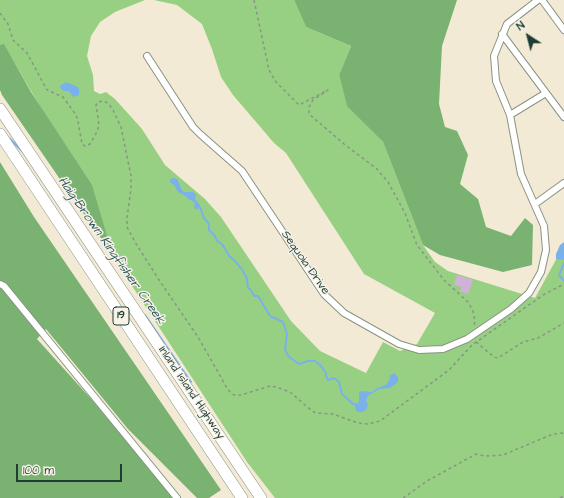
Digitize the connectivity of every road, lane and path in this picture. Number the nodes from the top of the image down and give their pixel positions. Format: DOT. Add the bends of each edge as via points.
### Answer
graph roads {
  1 [pos="254,0"];
  2 [pos="538,0"];
  3 [pos="542,0"];
  4 [pos="0,13"];
  5 [pos="564,30"];
  6 [pos="502,34"];
  7 [pos="147,56"];
  8 [pos="546,93"];
  9 [pos="0,110"];
  10 [pos="510,116"];
  11 [pos="564,117"];
  12 [pos="0,134"];
  13 [pos="564,183"];
  14 [pos="535,204"];
  15 [pos="0,284"];
  16 [pos="564,284"];
  17 [pos="564,323"];
  18 [pos="474,326"];
  19 [pos="474,340"];
  20 [pos="476,342"];
  21 [pos="564,433"];
  22 [pos="564,496"];
  23 [pos="177,498"];
  24 [pos="242,498"];
  25 [pos="261,498"];
  26 [pos="403,498"];
  27 [pos="560,498"];
  1 -- 18 [label="path" via="269,70 276,82 298,105 328,90 313,100 309,114 372,165 388,182 406,212 417,246 444,280 468,302 473,311"];
  2 -- 6 [label="street, Sequoia Drive" via="507,24"];
  3 -- 5 [label="street"];
  4 -- 20 [label="path" via="8,24 13,40 27,53 47,90 63,98 76,115 82,144 90,144 97,132 98,102 108,103 113,110 121,127 131,176 127,227 234,395 270,386 276,387 290,392 316,413 333,414 368,424 380,421 416,396 449,370"];
  6 -- 8 [label="street"];
  6 -- 10 [label="street, Sequoia Drive" via="494,56 496,81"];
  7 -- 14 [label="street, Sequoia Drive" via="193,127 242,171 324,294 344,313 399,344 419,350 443,349 467,339 511,309 529,293 541,272 546,250 544,226"];
  8 -- 10 [label="street"];
  8 -- 11 [label="street"];
  9 -- 25 [label="highway, Inland Island Highway / 19"];
  10 -- 14 [label="street, Sequoia Drive" via="521,174"];
  12 -- 24 [label="highway, Inland Island Highway / 19"];
  13 -- 14 [label="street"];
  15 -- 23 [label="street"];
  16 -- 20 [label="path" via="543,295"];
  17 -- 20 [label="path" via="538,338 523,342 498,358"];
  19 -- 20 [label="path"];
  21 -- 26 [label="path" via="553,434 504,455 476,454 427,481"];
  22 -- 27 [label="path"];
}
